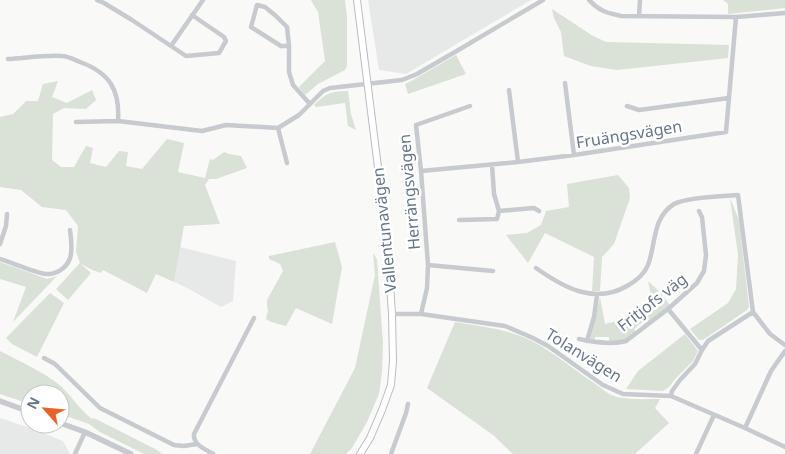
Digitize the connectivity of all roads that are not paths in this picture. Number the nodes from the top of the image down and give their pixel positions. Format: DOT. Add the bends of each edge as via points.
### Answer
graph roads {
  1 [pos="97,0"];
  2 [pos="203,0"];
  3 [pos="357,0"];
  4 [pos="543,0"];
  5 [pos="589,0"];
  6 [pos="640,0"];
  7 [pos="785,12"];
  8 [pos="192,15"];
  9 [pos="639,16"];
  10 [pos="736,17"];
  11 [pos="172,46"];
  12 [pos="289,46"];
  13 [pos="8,59"];
  14 [pos="565,83"];
  15 [pos="368,84"];
  16 [pos="509,90"];
  17 [pos="729,98"];
  18 [pos="310,104"];
  19 [pos="470,106"];
  20 [pos="627,106"];
  21 [pos="118,121"];
  22 [pos="76,122"];
  23 [pos="278,128"];
  24 [pos="574,155"];
  25 [pos="518,162"];
  26 [pos="287,164"];
  27 [pos="492,165"];
  28 [pos="421,172"];
  29 [pos="499,211"];
  30 [pos="539,211"];
  31 [pos="699,211"];
  32 [pos="7,214"];
  33 [pos="459,220"];
  34 [pos="70,230"];
  35 [pos="0,244"];
  36 [pos="0,259"];
  37 [pos="428,265"];
  38 [pos="536,268"];
  39 [pos="493,271"];
  40 [pos="597,295"];
  41 [pos="668,309"];
  42 [pos="753,312"];
  43 [pos="392,314"];
  44 [pos="421,314"];
  45 [pos="254,318"];
  46 [pos="579,339"];
  47 [pos="587,341"];
  48 [pos="785,345"];
  49 [pos="702,350"];
  50 [pos="785,351"];
  51 [pos="44,358"];
  52 [pos="671,396"];
  53 [pos="0,401"];
  54 [pos="408,404"];
  55 [pos="20,408"];
  56 [pos="714,415"];
  57 [pos="70,426"];
  58 [pos="745,428"];
  59 [pos="85,432"];
  60 [pos="197,444"];
  61 [pos="785,447"];
  62 [pos="75,454"];
  63 [pos="131,454"];
  64 [pos="214,454"];
  65 [pos="360,454"];
  66 [pos="391,454"];
  67 [pos="696,454"];
  1 -- 11 [label="street"];
  2 -- 8 [label="street"];
  3 -- 15 [label="main road, Vallentunavägen"];
  4 -- 15 [label="street" via="417,74 402,80"];
  5 -- 9 [label="street" via="608,13"];
  6 -- 9 [label="street"];
  7 -- 10 [label="street"];
  8 -- 11 [label="street"];
  8 -- 11 [label="street" via="224,38 226,41 219,52 186,56"];
  9 -- 10 [label="street"];
  10 -- 17 [label="street, Fruängsvägen"];
  12 -- 12 [label="street" via="286,27 265,7 257,5 251,27 280,46"];
  12 -- 18 [label="street" via="289,72 293,85"];
  13 -- 21 [label="street" via="63,56 93,67 108,80 116,94"];
  14 -- 24 [label="street"];
  15 -- 18 [label="street" via="330,88"];
  15 -- 43 [label="main road, Vallentunavägen" via="387,239"];
  16 -- 25 [label="street"];
  17 -- 20 [label="street" via="639,110"];
  17 -- 24 [label="street, Fruängsvägen" via="726,132"];
  18 -- 23 [label="street"];
  19 -- 28 [label="street, Herrängsvägen" via="416,125"];
  21 -- 22 [label="street"];
  21 -- 23 [label="street" via="202,131 226,125"];
  23 -- 26 [label="street"];
  24 -- 25 [label="street, Fruängsvägen"];
  25 -- 27 [label="street, Fruängsvägen"];
  27 -- 28 [label="street, Fruängsvägen"];
  27 -- 29 [label="street"];
  28 -- 37 [label="street, Herrängsvägen"];
  29 -- 30 [label="street" via="534,208"];
  29 -- 33 [label="street" via="497,219"];
  31 -- 41 [label="street, Fritjofs väg" via="706,255 704,271 697,283"];
  32 -- 35 [label="street"];
  34 -- 36 [label="street" via="71,257 66,265 52,274"];
  37 -- 39 [label="street"];
  37 -- 44 [label="street, Herrängsvägen"];
  38 -- 40 [label="street" via="573,289"];
  40 -- 42 [label="street" via="620,290 642,275 648,265 656,227 666,210 674,204 683,200 738,194"];
  40 -- 47 [label="street"];
  41 -- 47 [label="street, Fritjofs väg" via="626,341"];
  41 -- 49 [label="street"];
  42 -- 48 [label="street" via="770,334"];
  42 -- 49 [label="street" via="708,341"];
  43 -- 44 [label="street, Tolanvägen"];
  43 -- 65 [label="main road, Vallentunavägen" via="391,385 370,438"];
  44 -- 52 [label="street, Tolanvägen" via="505,326 548,346 612,390 623,394"];
  45 -- 60 [label="street" via="194,434"];
  46 -- 47 [label="street, Fritjofs väg"];
  49 -- 52 [label="street"];
  50 -- 58 [label="street" via="771,371"];
  51 -- 60 [label="street" via="55,364 100,408 174,445"];
  52 -- 56 [label="street, Tolanvägen"];
  53 -- 55 [label="street"];
  54 -- 66 [label="street"];
  56 -- 58 [label="street, Tolanvägen"];
  56 -- 67 [label="street"];
  57 -- 59 [label="street"];
  58 -- 61 [label="street, Tolanvägen"];
  59 -- 62 [label="street"];
  59 -- 63 [label="street"];
  60 -- 64 [label="street"];
}
